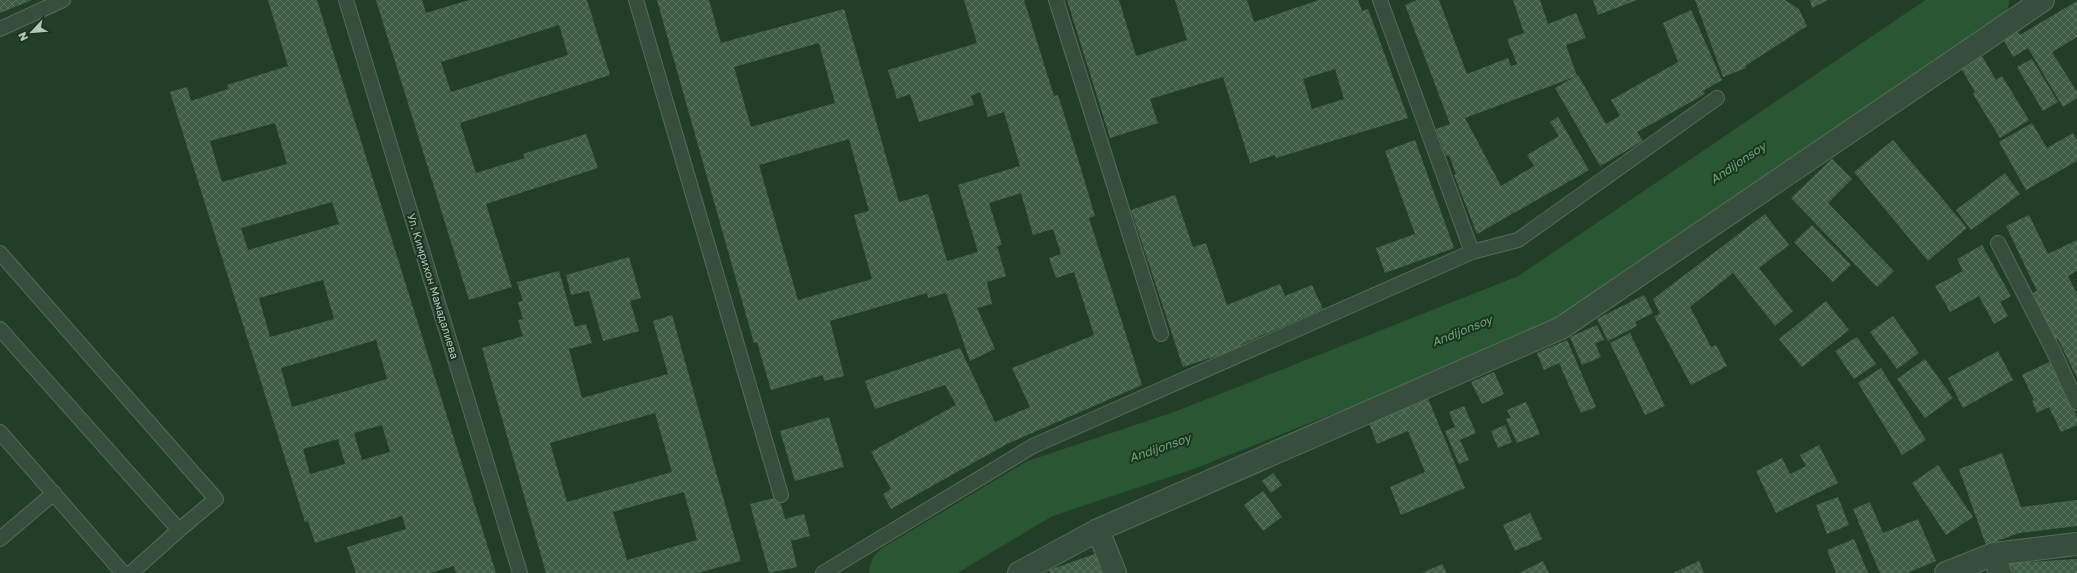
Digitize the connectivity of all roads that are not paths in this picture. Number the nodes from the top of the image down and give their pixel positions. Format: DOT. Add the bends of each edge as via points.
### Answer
graph roads {
  1 [pos="63,0"];
  2 [pos="346,0"];
  3 [pos="636,0"];
  4 [pos="1056,0"];
  5 [pos="1380,0"];
  6 [pos="2043,0"];
  7 [pos="0,29"];
  8 [pos="1717,98"];
  9 [pos="1998,243"];
  10 [pos="1472,252"];
  11 [pos="0,253"];
  12 [pos="0,329"];
  13 [pos="1160,334"];
  14 [pos="2077,404"];
  15 [pos="0,432"];
  16 [pos="54,493"];
  17 [pos="781,495"];
  18 [pos="179,530"];
  19 [pos="1098,530"];
  20 [pos="0,539"];
  21 [pos="2077,544"];
  22 [pos="1997,563"];
  23 [pos="123,573"];
  24 [pos="131,573"];
  25 [pos="520,573"];
  26 [pos="823,573"];
  27 [pos="1019,573"];
  28 [pos="1115,573"];
  29 [pos="1946,573"];
  1 -- 7 [label="lane"];
  2 -- 25 [label="lane, Ул. Кимрихон Мамадалиева"];
  3 -- 17 [label="lane"];
  4 -- 13 [label="lane"];
  5 -- 10 [label="lane"];
  6 -- 19 [label="street" via="1561,328"];
  8 -- 10 [label="lane" via="1518,240"];
  9 -- 14 [label="lane" via="2054,352"];
  10 -- 26 [label="lane" via="1033,446"];
  11 -- 18 [label="lane" via="216,499"];
  12 -- 18 [label="lane"];
  15 -- 16 [label="lane"];
  16 -- 20 [label="lane"];
  16 -- 23 [label="lane"];
  18 -- 24 [label="lane"];
  19 -- 27 [label="street"];
  19 -- 28 [label="street"];
  21 -- 22 [label="street"];
  22 -- 29 [label="street"];
}
